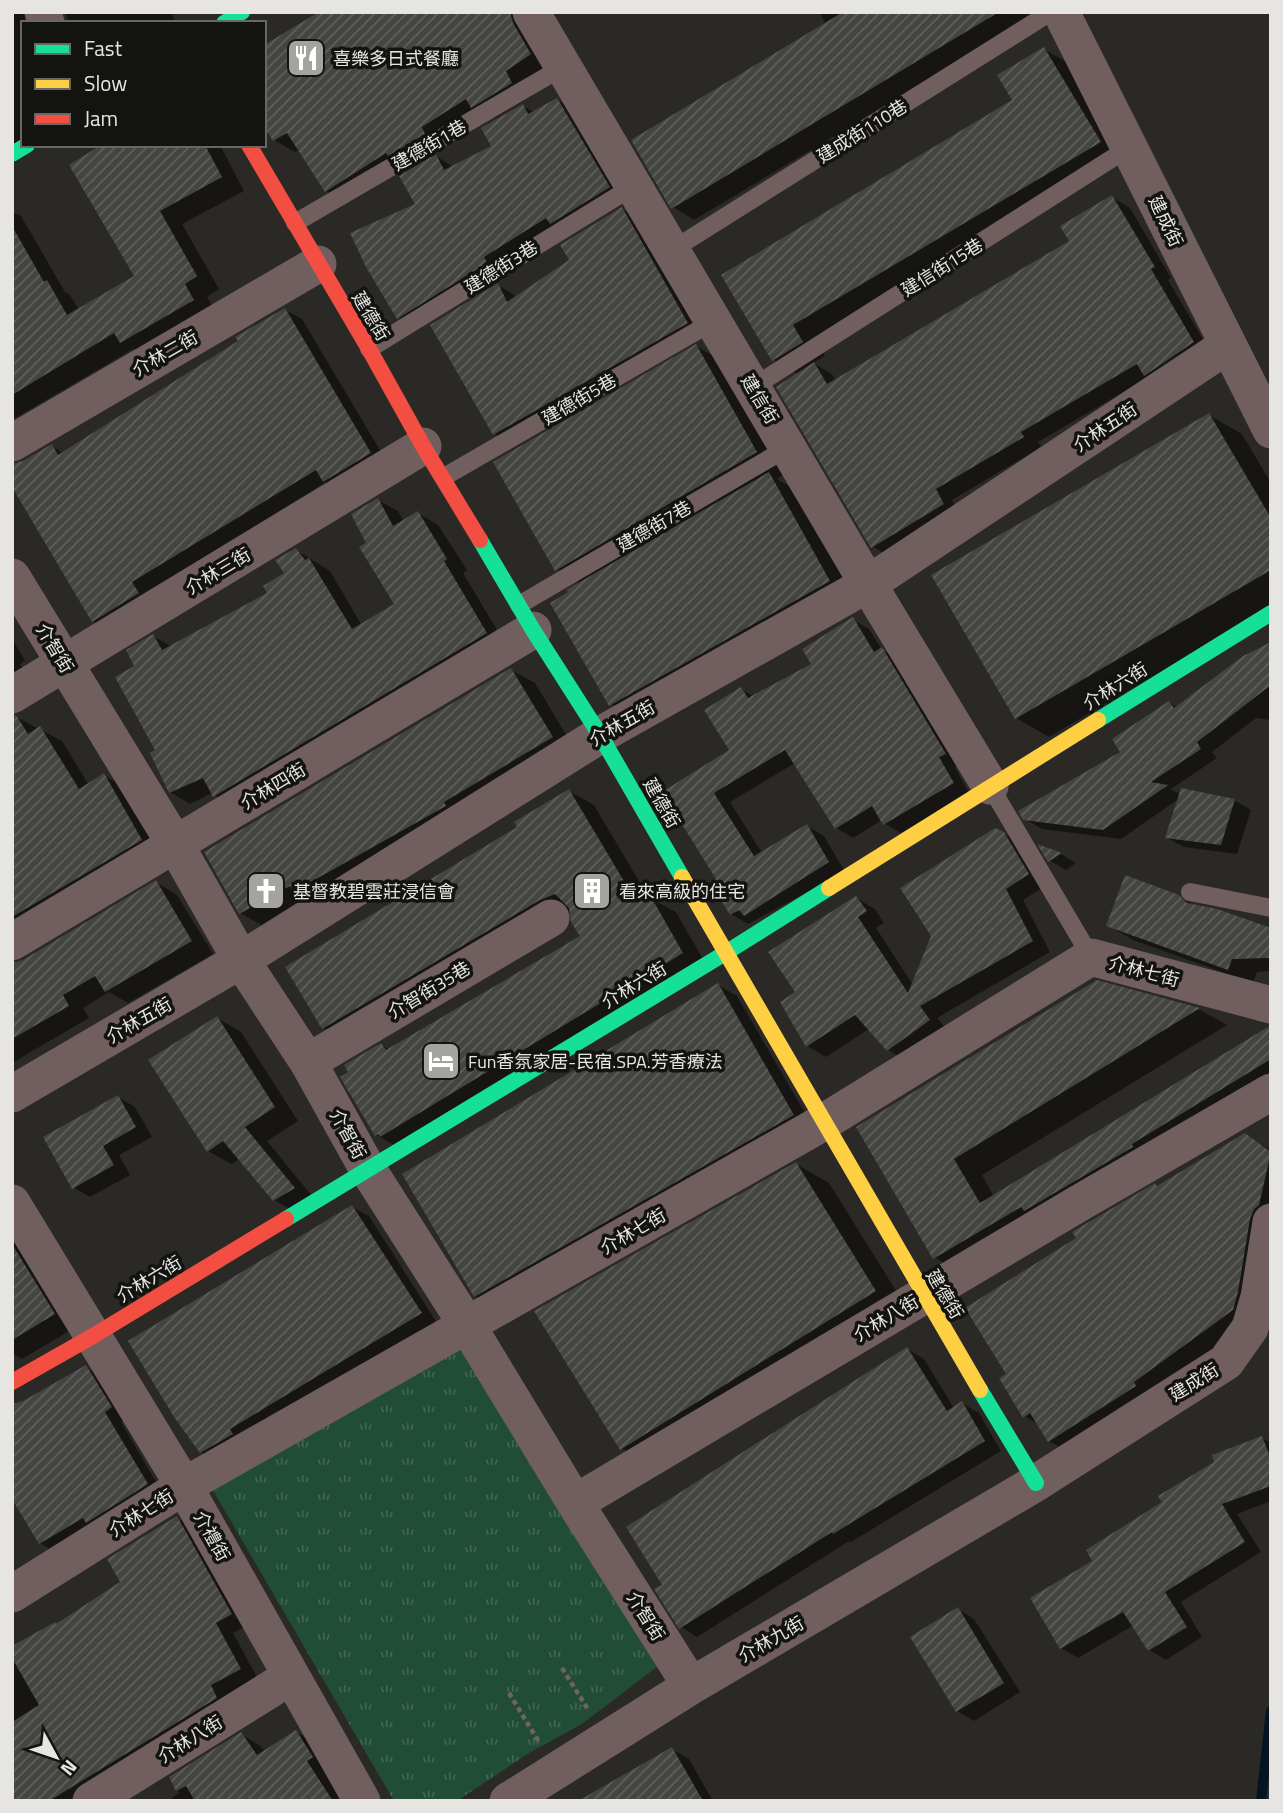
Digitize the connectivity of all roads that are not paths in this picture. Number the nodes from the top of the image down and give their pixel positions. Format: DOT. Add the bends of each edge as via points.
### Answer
graph roads {
  1 [pos="531,12"];
  2 [pos="1051,12"];
  3 [pos="1061,12"];
  4 [pos="563,67"];
  5 [pos="250,147"];
  6 [pos="1130,147"];
  7 [pos="634,186"];
  8 [pos="295,223"];
  9 [pos="672,250"];
  10 [pos="318,264"];
  11 [pos="714,321"];
  12 [pos="1228,345"];
  13 [pos="369,349"];
  14 [pos="753,387"];
  15 [pos="1271,430"];
  16 [pos="12,443"];
  17 [pos="423,446"];
  18 [pos="789,447"];
  19 [pos="444,477"];
  20 [pos="12,577"];
  21 [pos="868,584"];
  22 [pos="1271,613"];
  23 [pos="526,617"];
  24 [pos="64,664"];
  25 [pos="12,695"];
  26 [pos="600,735"];
  27 [pos="990,786"];
  28 [pos="175,844"];
  29 [pos="1191,892"];
  30 [pos="1271,908"];
  31 [pos="551,918"];
  32 [pos="12,942"];
  33 [pos="727,952"];
  34 [pos="1091,957"];
  35 [pos="241,960"];
  36 [pos="1271,1005"];
  37 [pos="308,1062"];
  38 [pos="1271,1092"];
  39 [pos="12,1094"];
  40 [pos="824,1122"];
  41 [pos="367,1168"];
  42 [pos="12,1203"];
  43 [pos="1271,1222"];
  44 [pos="924,1295"];
  45 [pos="467,1325"];
  46 [pos="93,1336"];
  47 [pos="12,1382"];
  48 [pos="1036,1483"];
  49 [pos="184,1486"];
  50 [pos="575,1503"];
  51 [pos="12,1594"];
  52 [pos="290,1677"];
  53 [pos="691,1686"];
  54 [pos="91,1801"];
  55 [pos="362,1801"];
  56 [pos="508,1801"];
  1 -- 4 [label="street, 建信街"];
  2 -- 9 [label="lane, 建成街110巷"];
  3 -- 6 [label="street, 建成街"];
  4 -- 7 [label="street, 建信街"];
  4 -- 8 [label="lane, 建德街1巷"];
  5 -- 8 [label="street, 建德街"];
  6 -- 12 [label="street, 建成街"];
  6 -- 14 [label="lane, 建信街15巷"];
  7 -- 9 [label="street, 建信街"];
  7 -- 13 [label="lane, 建德街3巷"];
  8 -- 10 [label="street, 建德街"];
  9 -- 11 [label="street, 建信街"];
  10 -- 13 [label="street, 建德街"];
  10 -- 16 [label="street, 介林二街"];
  11 -- 14 [label="street, 建信街"];
  11 -- 19 [label="lane, 建德街5巷"];
  12 -- 15 [label="street, 建成街"];
  12 -- 21 [label="street, 介林五街"];
  13 -- 17 [label="street, 建德街"];
  14 -- 18 [label="street, 建信街"];
  17 -- 19 [label="street, 建德街"];
  17 -- 24 [label="street, 介林三街"];
  18 -- 21 [label="street, 建信街"];
  18 -- 23 [label="lane, 建德街7巷"];
  19 -- 23 [label="street, 建德街"];
  20 -- 24 [label="street, 介智街"];
  21 -- 26 [label="street, 介林五街"];
  21 -- 27 [label="street, 建信街"];
  22 -- 27 [label="street, 介林六街"];
  23 -- 26 [label="street, 建德街"];
  23 -- 28 [label="street, 介林四街"];
  24 -- 25 [label="street, 介林三街"];
  24 -- 28 [label="street, 介智街"];
  26 -- 33 [label="street, 建德街"];
  26 -- 35 [label="street, 介林五街"];
  27 -- 33 [label="street, 介林六街"];
  27 -- 34 [label="lane"];
  28 -- 32 [label="street, 介林四街"];
  28 -- 35 [label="street, 介智街"];
  29 -- 30 [label="lane"];
  31 -- 37 [label="street, 介智街35巷"];
  33 -- 40 [label="street, 建德街"];
  33 -- 41 [label="street, 介林六街"];
  34 -- 36 [label="street, 介林七街"];
  34 -- 40 [label="street, 介林七街"];
  35 -- 37 [label="street, 介智街"];
  35 -- 39 [label="street, 介林五街"];
  37 -- 41 [label="street, 介智街"];
  38 -- 44 [label="street, 介林八街"];
  40 -- 44 [label="street, 建德街"];
  40 -- 45 [label="street, 介林七街"];
  41 -- 45 [label="street, 介智街"];
  41 -- 46 [label="street, 介林六街"];
  42 -- 46 [label="street, 介禮街"];
  43 -- 48 [label="street, 建成街" via="1250,1328 1226,1362"];
  44 -- 48 [label="street, 建德街"];
  44 -- 50 [label="street, 介林八街"];
  45 -- 49 [label="street, 介林七街"];
  45 -- 50 [label="street, 介智街"];
  46 -- 47 [label="street, 介林六街"];
  46 -- 49 [label="street, 介禮街"];
  48 -- 53 [label="street, 介林九街"];
  49 -- 51 [label="street, 介林七街"];
  49 -- 52 [label="street, 介禮街"];
  50 -- 53 [label="street, 介智街"];
  52 -- 54 [label="street, 介林八街"];
  52 -- 55 [label="street, 介禮街"];
  53 -- 56 [label="street, 介林九街"];
}
